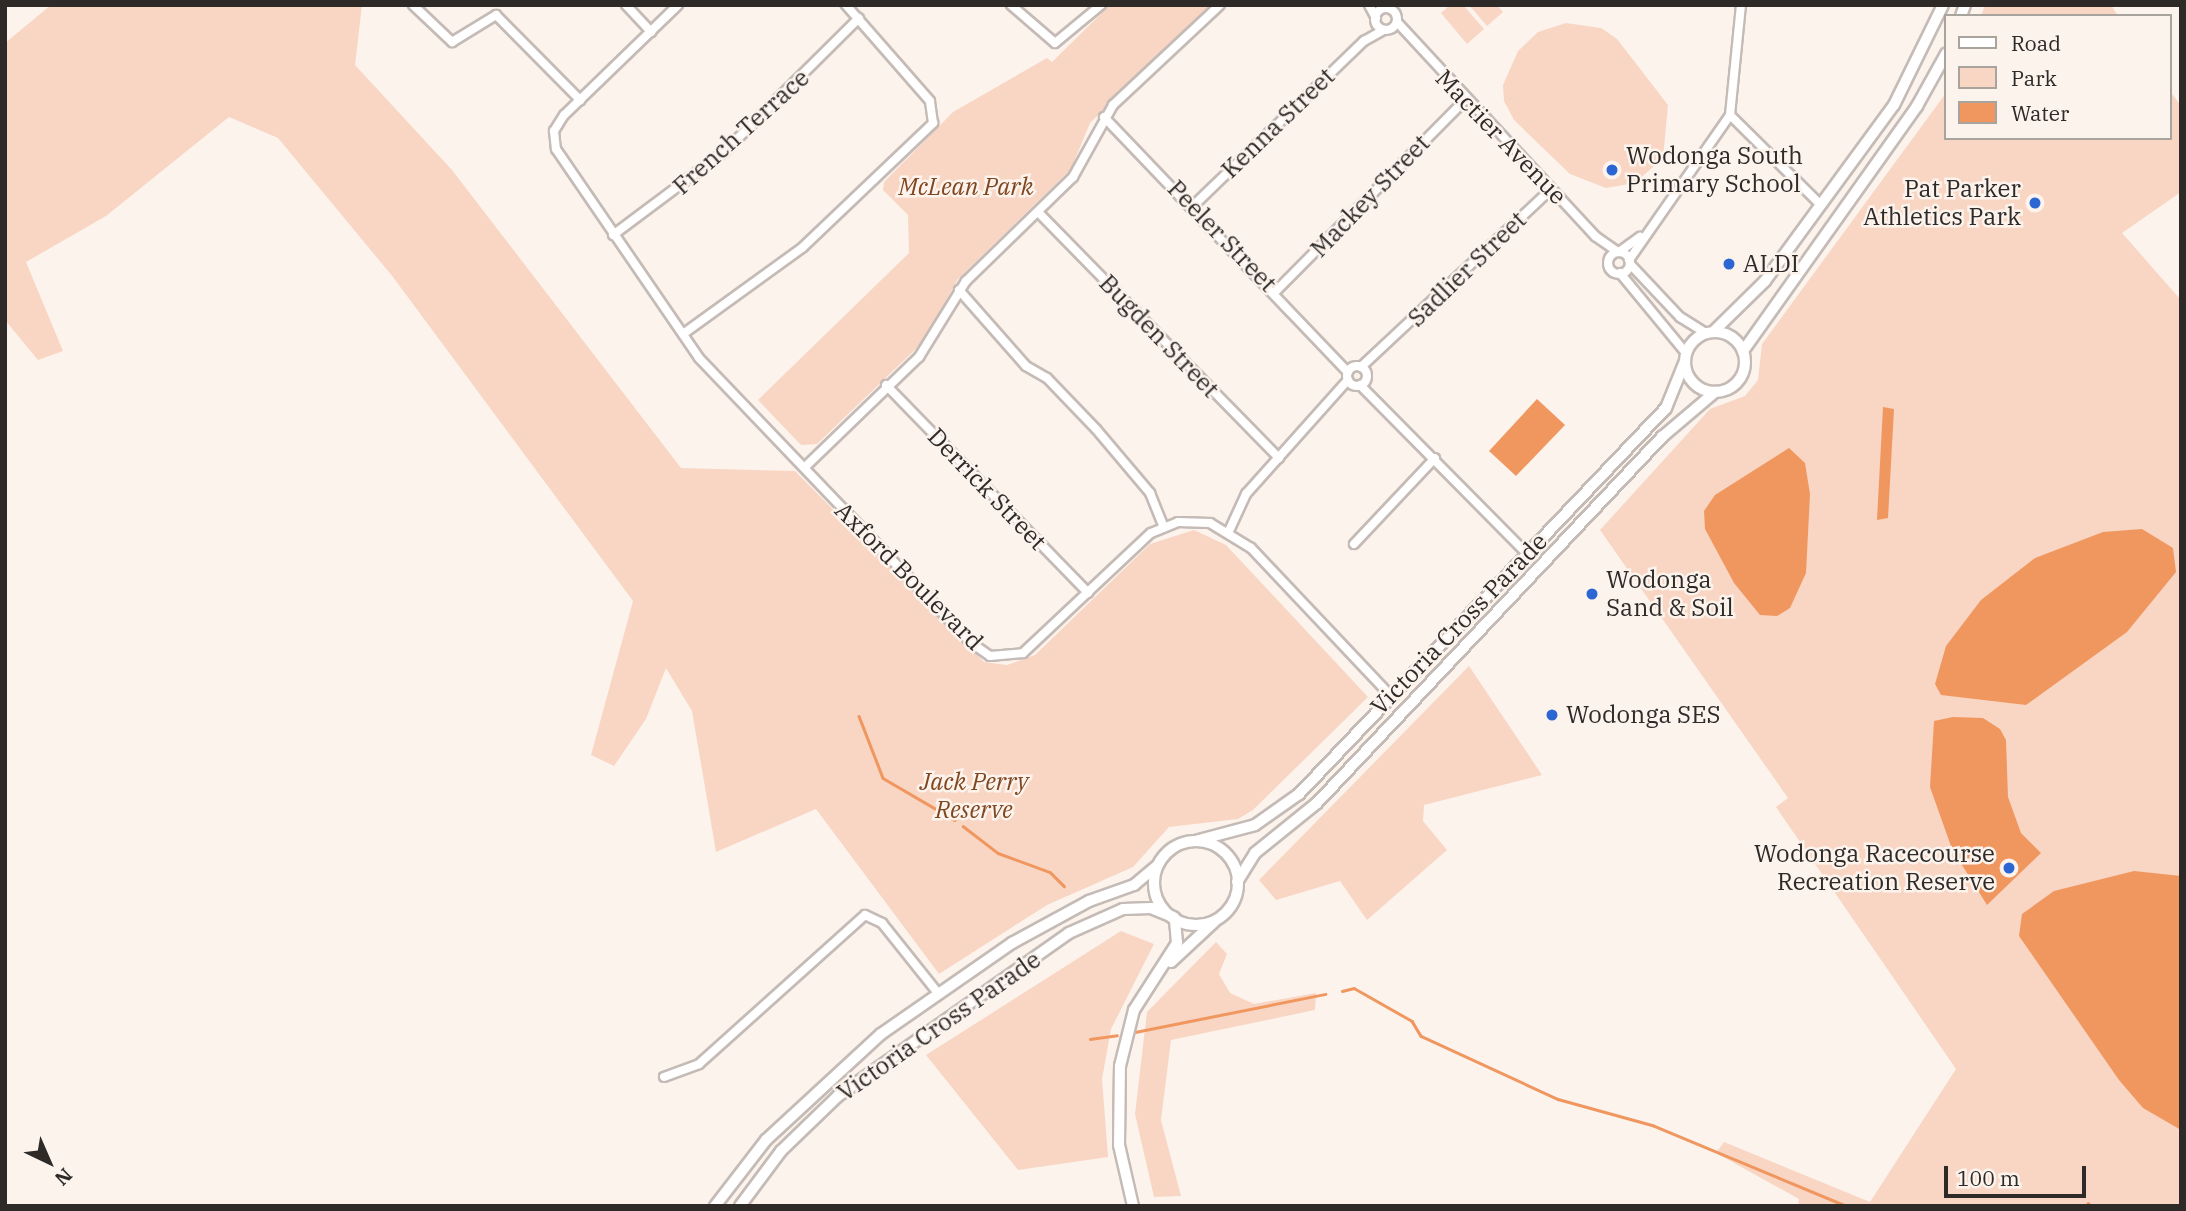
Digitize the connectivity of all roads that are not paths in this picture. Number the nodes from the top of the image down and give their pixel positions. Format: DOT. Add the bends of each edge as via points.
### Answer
graph roads {
  1 [pos="413,5"];
  2 [pos="626,5"];
  3 [pos="678,5"];
  4 [pos="846,5"];
  5 [pos="1011,5"];
  6 [pos="1101,5"];
  7 [pos="1220,5"];
  8 [pos="1369,5"];
  9 [pos="1404,5"];
  10 [pos="1741,5"];
  11 [pos="1943,5"];
  12 [pos="1385,7"];
  13 [pos="859,18"];
  14 [pos="1376,19"];
  15 [pos="1397,19"];
  16 [pos="1387,29"];
  17 [pos="651,32"];
  18 [pos="1406,38"];
  19 [pos="1364,41"];
  20 [pos="1944,58"];
  21 [pos="580,100"];
  22 [pos="1465,100"];
  23 [pos="1730,115"];
  24 [pos="1104,117"];
  25 [pos="1551,189"];
  26 [pos="1821,205"];
  27 [pos="1192,206"];
  28 [pos="1039,213"];
  29 [pos="613,235"];
  30 [pos="1642,235"];
  31 [pos="1595,236"];
  32 [pos="1618,252"];
  33 [pos="1608,261"];
  34 [pos="1630,262"];
  35 [pos="1620,273"];
  36 [pos="959,290"];
  37 [pos="1275,292"];
  38 [pos="1709,332"];
  39 [pos="683,334"];
  40 [pos="1743,351"];
  41 [pos="1685,357"];
  42 [pos="1357,376"];
  43 [pos="886,386"];
  44 [pos="1715,392"];
  45 [pos="1279,458"];
  46 [pos="1435,458"];
  47 [pos="807,465"];
  48 [pos="1163,526"];
  49 [pos="1229,531"];
  50 [pos="1354,544"];
  51 [pos="1526,552"];
  52 [pos="1495,584"];
  53 [pos="1088,593"];
  54 [pos="1510,598"];
  55 [pos="1390,695"];
  56 [pos="1406,709"];
  57 [pos="1195,841"];
  58 [pos="1157,866"];
  59 [pos="1237,882"];
  60 [pos="1174,918"];
  61 [pos="1214,922"];
  62 [pos="1163,968"];
  63 [pos="937,992"];
  64 [pos="664,1077"];
  65 [pos="715,1206"];
  66 [pos="740,1206"];
  67 [pos="1133,1206"];
  1 -- 21 [label="street" via="452,42 496,15"];
  2 -- 17 [label="street"];
  3 -- 17 [label="street"];
  4 -- 13 [label="street"];
  5 -- 6 [label="street" via="1055,43"];
  7 -- 24 [label="street"];
  8 -- 14 [label="street"];
  9 -- 15 [label="street"];
  10 -- 23 [label="street"];
  11 -- 26 [label="main road" via="1915,71"];
  12 -- 14 [label="street, Kenna Street"];
  12 -- 15 [label="street, Mactier Avenue"];
  13 -- 29 [label="street, French Terrace" via="724,152"];
  13 -- 39 [label="street" via="930,101 933,123 803,247"];
  14 -- 16 [label="street"];
  14 -- 19 [label="street, Kenna Street"];
  15 -- 16 [label="street, Kenna Street"];
  15 -- 18 [label="street, Mactier Avenue"];
  16 -- 18 [label="street, Mactier Avenue"];
  16 -- 19 [label="street, Kenna Street"];
  17 -- 21 [label="street"];
  18 -- 22 [label="street, Mactier Avenue"];
  19 -- 27 [label="street, Kenna Street"];
  20 -- 40 [label="main road" via="1917,106"];
  21 -- 29 [label="street, Axford Boulevard" via="554,131 556,149"];
  22 -- 25 [label="street, Mactier Avenue"];
  22 -- 37 [label="street, Mackey Street"];
  23 -- 26 [label="street"];
  23 -- 30 [label="street"];
  24 -- 27 [label="street, Peeler Street"];
  24 -- 28 [label="street" via="1073,177"];
  25 -- 31 [label="street, Mactier Avenue"];
  25 -- 42 [label="street, Sadlier Street"];
  26 -- 38 [label="main road" via="1753,297"];
  27 -- 37 [label="street, Peeler Street"];
  28 -- 36 [label="street"];
  28 -- 45 [label="street, Bugden Street"];
  29 -- 39 [label="street, Axford Boulevard"];
  30 -- 32 [label="street"];
  30 -- 34 [label="street"];
  31 -- 32 [label="street, Mactier Avenue"];
  31 -- 33 [label="street, Mactier Avenue"];
  32 -- 33 [label="street"];
  32 -- 34 [label="street, Mactier Avenue"];
  33 -- 35 [label="street, Mactier Avenue"];
  34 -- 35 [label="street"];
  34 -- 38 [label="street" via="1680,317"];
  35 -- 41 [label="street"];
  36 -- 43 [label="street" via="926,348"];
  36 -- 48 [label="street" via="1026,366 1047,378 1096,429 1150,493"];
  37 -- 42 [label="street, Peeler Street"];
  38 -- 40 [label="main road" via="1734,339"];
  38 -- 41 [label="main road"];
  39 -- 47 [label="street, Axford Boulevard" via="767,430"];
  40 -- 44 [label="main road" via="1740,379"];
  41 -- 44 [label="main road" via="1696,386"];
  41 -- 51 [label="main road, Victoria Cross Parade" via="1667,408"];
  42 -- 45 [label="street, Sadlier Street"];
  42 -- 46 [label="street, Peeler Street"];
  43 -- 47 [label="street"];
  43 -- 53 [label="street, Derrick Street"];
  44 -- 54 [label="main road, Victoria Cross Parade" via="1662,437"];
  45 -- 49 [label="street, Sadlier Street" via="1246,494"];
  46 -- 50 [label="street"];
  46 -- 51 [label="street, Peeler Street"];
  47 -- 53 [label="street, Axford Boulevard" via="983,653 1023,653"];
  48 -- 49 [label="street" via="1192,522"];
  48 -- 53 [label="street, Axford Boulevard"];
  49 -- 55 [label="street"];
  51 -- 52 [label="main road, Victoria Cross Parade"];
  52 -- 54 [label="main road"];
  52 -- 55 [label="main road, Victoria Cross Parade"];
  54 -- 56 [label="main road, Victoria Cross Parade"];
  55 -- 56 [label="main road"];
  55 -- 57 [label="main road, Victoria Cross Parade" via="1275,813 1240,831"];
  56 -- 59 [label="main road, Victoria Cross Parade" via="1317,803 1255,853"];
  57 -- 58 [label="main road" via="1172,849"];
  57 -- 59 [label="main road" via="1225,853"];
  58 -- 60 [label="main road" via="1157,894"];
  58 -- 63 [label="main road, Victoria Cross Parade" via="1137,884 1077,906"];
  59 -- 61 [label="main road" via="1230,908"];
  60 -- 61 [label="main road"];
  60 -- 62 [label="street" via="1178,940"];
  60 -- 66 [label="main road, Victoria Cross Parade" via="1131,908 1081,926 838,1096 781,1151"];
  61 -- 62 [label="street"];
  62 -- 67 [label="street" via="1131,1016 1120,1066 1118,1129"];
  63 -- 64 [label="street" via="882,923 864,915 699,1064"];
  63 -- 65 [label="main road, Victoria Cross Parade" via="825,1082 766,1140"];
}
